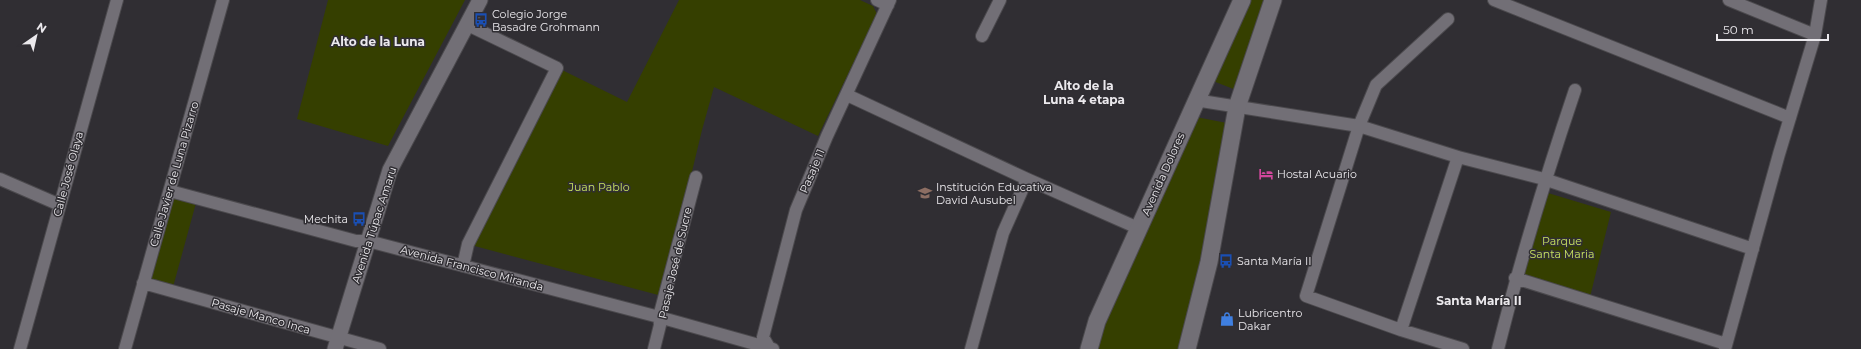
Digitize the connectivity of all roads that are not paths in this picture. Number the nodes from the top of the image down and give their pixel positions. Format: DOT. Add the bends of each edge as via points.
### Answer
graph roads {
  1 [pos="117,0"];
  2 [pos="223,0"];
  3 [pos="480,0"];
  4 [pos="876,0"];
  5 [pos="1000,0"];
  6 [pos="1242,0"];
  7 [pos="1273,0"];
  8 [pos="1494,0"];
  9 [pos="1729,0"];
  10 [pos="1822,0"];
  11 [pos="889,2"];
  12 [pos="1448,19"];
  13 [pos="468,24"];
  14 [pos="982,36"];
  15 [pos="1816,36"];
  16 [pos="1575,90"];
  17 [pos="847,95"];
  18 [pos="1195,100"];
  19 [pos="1237,107"];
  20 [pos="1790,118"];
  21 [pos="1359,126"];
  22 [pos="1458,157"];
  23 [pos="696,177"];
  24 [pos="0,179"];
  25 [pos="1027,179"];
  26 [pos="1544,179"];
  27 [pos="170,191"];
  28 [pos="60,205"];
  29 [pos="1138,228"];
  30 [pos="368,241"];
  31 [pos="1753,249"];
  32 [pos="463,266"];
  33 [pos="1515,278"];
  34 [pos="143,283"];
  35 [pos="659,317"];
  36 [pos="1401,330"];
  37 [pos="337,343"];
  38 [pos="1726,346"];
  39 [pos="20,349"];
  40 [pos="125,349"];
  41 [pos="380,349"];
  42 [pos="654,349"];
  43 [pos="771,349"];
  44 [pos="971,349"];
  45 [pos="1089,349"];
  46 [pos="1187,349"];
  47 [pos="1463,349"];
  48 [pos="1498,349"];
  1 -- 28 [label="street, Calle José Olaya"];
  2 -- 27 [label="street, Calle Javier de Luna Pizarro"];
  3 -- 13 [label="street, Avenida Túpac Amaru"];
  4 -- 11 [label="street"];
  5 -- 14 [label="street"];
  6 -- 18 [label="main road, Avenida Dolores"];
  7 -- 19 [label="main road"];
  8 -- 20 [label="street"];
  9 -- 15 [label="street"];
  10 -- 15 [label="street"];
  11 -- 17 [label="street, Pasaje 11"];
  12 -- 21 [label="street" via="1376,85"];
  13 -- 30 [label="street, Avenida Túpac Amaru" via="390,170"];
  13 -- 32 [label="street" via="557,68 468,244"];
  15 -- 20 [label="street"];
  16 -- 26 [label="street"];
  17 -- 25 [label="street"];
  17 -- 43 [label="street, Pasaje 11" via="796,210 763,338"];
  18 -- 19 [label="street"];
  18 -- 29 [label="main road, Avenida Dolores"];
  19 -- 21 [label="street"];
  19 -- 46 [label="main road" via="1209,262"];
  20 -- 31 [label="street"];
  21 -- 22 [label="street"];
  21 -- 36 [label="street" via="1306,296"];
  22 -- 26 [label="street"];
  22 -- 36 [label="street"];
  23 -- 35 [label="street, Pasaje José de Sucre"];
  24 -- 28 [label="street"];
  25 -- 29 [label="street"];
  25 -- 44 [label="street" via="1003,233"];
  26 -- 31 [label="street"];
  26 -- 33 [label="street"];
  27 -- 30 [label="street, Avenida Francisco Miranda" via="356,241"];
  27 -- 34 [label="street, Calle Javier de Luna Pizarro"];
  28 -- 39 [label="street, Calle José Olaya"];
  29 -- 45 [label="main road, Avenida Dolores" via="1097,321"];
  30 -- 32 [label="street, Avenida Francisco Miranda"];
  30 -- 37 [label="street, Avenida Túpac Amaru"];
  31 -- 38 [label="street"];
  32 -- 35 [label="street, Avenida Francisco Miranda"];
  33 -- 38 [label="street"];
  33 -- 48 [label="street"];
  34 -- 37 [label="street, Pasaje Manco Inca"];
  34 -- 40 [label="street, Calle Javier de Luna Pizarro"];
  35 -- 42 [label="street, Pasaje José de Sucre" via="660,324"];
  35 -- 43 [label="street, Avenida Francisco Miranda"];
  36 -- 47 [label="street"];
  37 -- 41 [label="street, Pasaje Manco Inca"];
}
